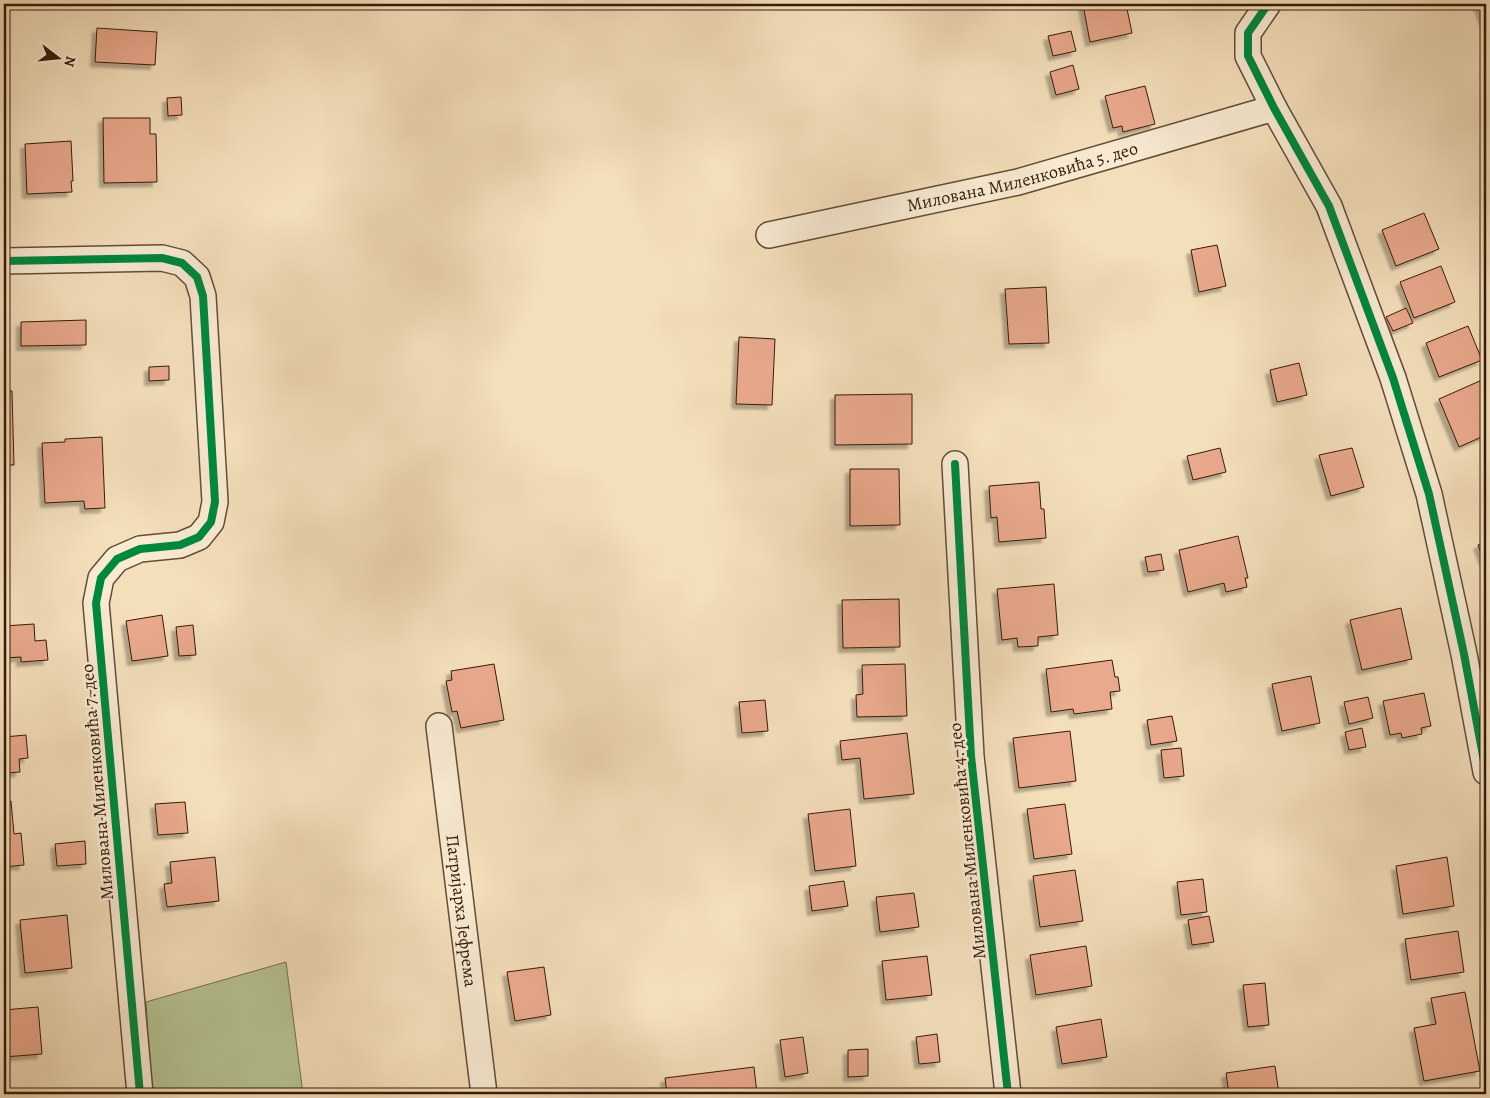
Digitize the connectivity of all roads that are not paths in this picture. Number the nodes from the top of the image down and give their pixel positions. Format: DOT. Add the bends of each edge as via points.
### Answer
graph roads {
  1 [pos="1268,4"];
  2 [pos="1274,108"];
  3 [pos="769,235"];
  4 [pos="4,261"];
  5 [pos="955,464"];
  6 [pos="439,726"];
  7 [pos="1486,772"];
  8 [pos="140,1094"];
  9 [pos="484,1094"];
  10 [pos="1008,1094"];
  1 -- 2 [label="street" via="1248,33 1248,56"];
  2 -- 3 [label="street, Милована Миленковића 5. део" via="1018,182"];
  2 -- 7 [label="street" via="1329,206 1393,378 1429,494"];
  4 -- 8 [label="street, Милована Миленковића 7. део" via="162,258 182,262 197,277 203,296 215,502 211,522 199,537 180,545 140,550 117,559 101,578 96,604"];
  5 -- 10 [label="street, Милована Миленковића 4. део" via="971,756"];
  6 -- 9 [label="street, Патријарха Јефрема"];
}
